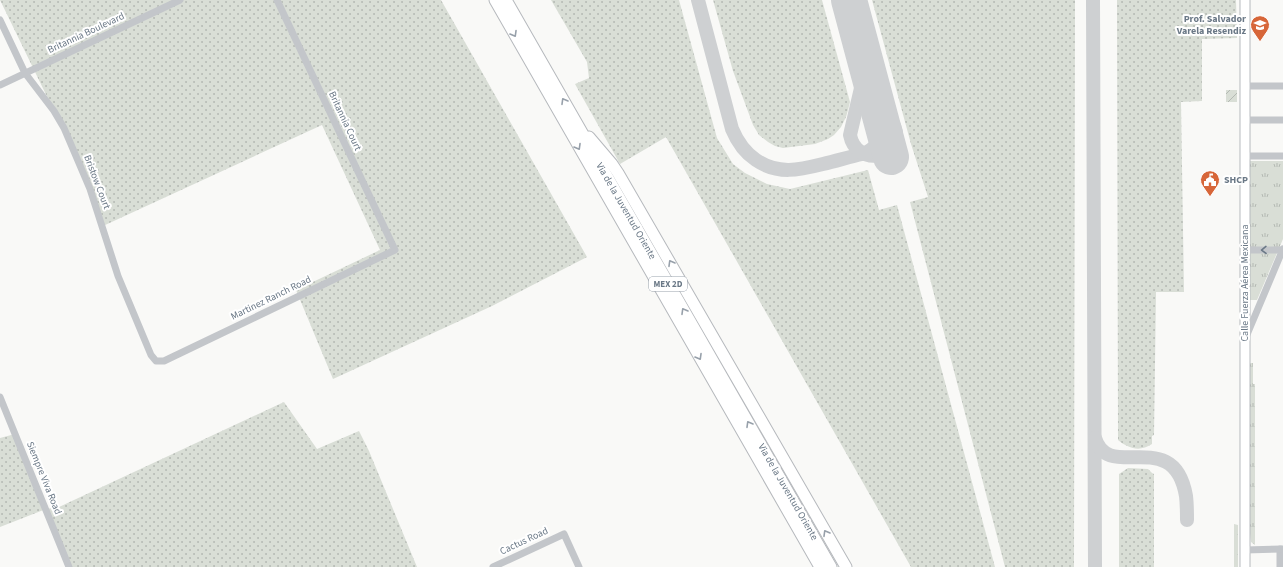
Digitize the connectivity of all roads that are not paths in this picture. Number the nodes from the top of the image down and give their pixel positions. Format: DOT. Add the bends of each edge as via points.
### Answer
graph roads {
  1 [pos="180,0"];
  2 [pos="277,0"];
  3 [pos="495,0"];
  4 [pos="506,0"];
  5 [pos="1245,0"];
  6 [pos="0,20"];
  7 [pos="25,73"];
  8 [pos="0,85"];
  9 [pos="1246,86"];
  10 [pos="1283,86"];
  11 [pos="572,116"];
  12 [pos="1246,120"];
  13 [pos="1283,120"];
  14 [pos="1245,156"];
  15 [pos="1283,156"];
  16 [pos="1283,249"];
  17 [pos="394,250"];
  18 [pos="1245,250"];
  19 [pos="1245,340"];
  20 [pos="156,360"];
  21 [pos="0,396"];
  22 [pos="1281,549"];
  23 [pos="1245,550"];
  24 [pos="70,567"];
  25 [pos="493,567"];
  26 [pos="579,567"];
  27 [pos="820,567"];
  28 [pos="831,567"];
  29 [pos="846,567"];
  30 [pos="1245,567"];
  31 [pos="1280,567"];
  1 -- 7 [label="street, Britannia Boulevard"];
  2 -- 17 [label="street, Britannia Court"];
  3 -- 27 [label="highway, Via de la Juventud Oriente / MEX 2D, one-way"];
  11 -- 4 [label="highway, Via de la Juventud Oriente / MEX 2D, one-way"];
  5 -- 9 [label="main road, Calle Fuerza Aérea Mexicana"];
  6 -- 7 [label="street, Bristow Court"];
  7 -- 8 [label="street, Britannia Boulevard"];
  7 -- 20 [label="street, Bristow Court" via="64,128 90,189 118,276"];
  9 -- 10 [label="street"];
  9 -- 12 [label="main road, Calle Fuerza Aérea Mexicana"];
  28 -- 11 [label="highway, Via de la Juventud Oriente / MEX 2D, one-way"];
  29 -- 11 [label="highway, one-way" via="618,173"];
  12 -- 13 [label="street"];
  12 -- 14 [label="main road, Calle Fuerza Aérea Mexicana"];
  14 -- 15 [label="street"];
  14 -- 18 [label="main road, Calle Fuerza Aérea Mexicana"];
  16 -- 18 [label="street, one-way"];
  16 -- 19 [label="street"];
  17 -- 20 [label="street, Martinez Ranch Road" via="164,361"];
  18 -- 19 [label="main road, Calle Fuerza Aérea Mexicana"];
  19 -- 23 [label="main road, Calle Fuerza Aérea Mexicana"];
  21 -- 24 [label="street, Siempre Viva Road"];
  22 -- 23 [label="street"];
  22 -- 31 [label="street"];
  23 -- 30 [label="main road, Calle Fuerza Aérea Mexicana"];
  25 -- 26 [label="street, Cactus Road" via="564,534"];
}
